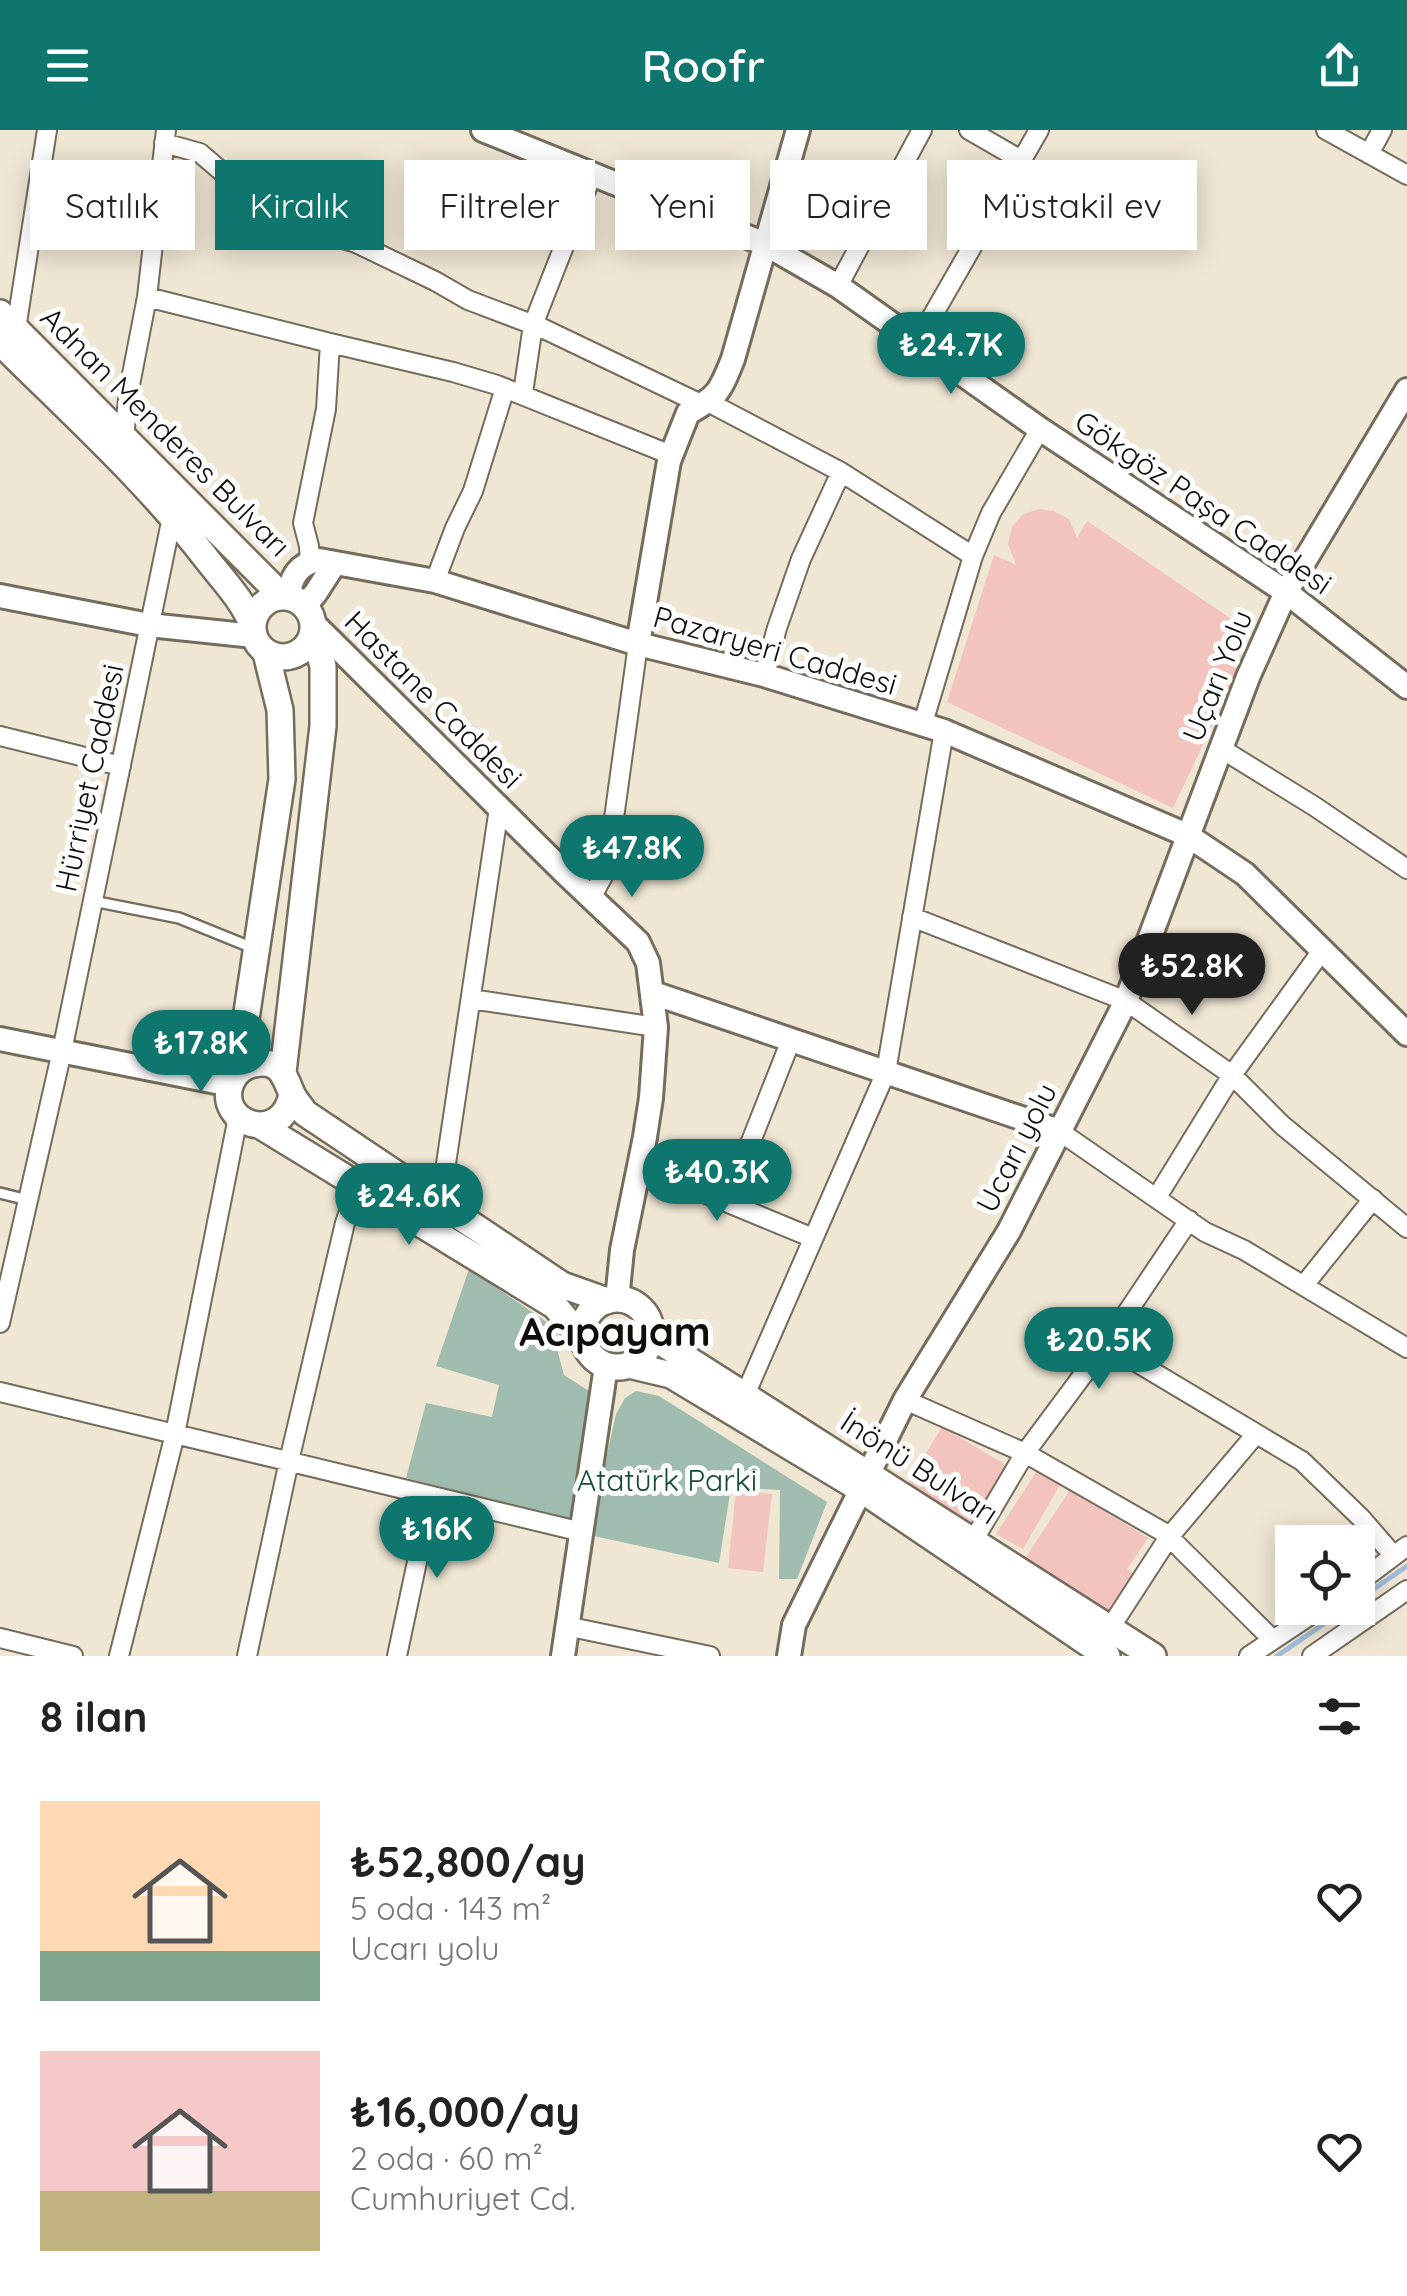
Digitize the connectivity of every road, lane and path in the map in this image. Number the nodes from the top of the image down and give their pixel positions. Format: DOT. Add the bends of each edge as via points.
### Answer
graph roads {
  1 [pos="47,130"];
  2 [pos="483,130"];
  3 [pos="798,130"];
  4 [pos="922,130"];
  5 [pos="968,130"];
  6 [pos="1038,130"];
  7 [pos="1326,130"];
  8 [pos="1382,130"];
  9 [pos="165,136"];
  10 [pos="514,136"];
  11 [pos="1369,154"];
  12 [pos="562,160"];
  13 [pos="1021,160"];
  14 [pos="1407,175"];
  15 [pos="595,176"];
  16 [pos="764,244"];
  17 [pos="562,250"];
  18 [pos="970,250"];
  19 [pos="838,286"];
  20 [pos="148,296"];
  21 [pos="533,325"];
  22 [pos="5,328"];
  23 [pos="918,341"];
  24 [pos="330,344"];
  25 [pos="514,391"];
  26 [pos="1405,397"];
  27 [pos="705,403"];
  28 [pos="1040,429"];
  29 [pos="124,437"];
  30 [pos="671,455"];
  31 [pos="841,472"];
  32 [pos="172,517"];
  33 [pos="974,556"];
  34 [pos="310,562"];
  35 [pos="335,563"];
  36 [pos="435,581"];
  37 [pos="1286,592"];
  38 [pos="0,596"];
  39 [pos="300,611"];
  40 [pos="150,625"];
  41 [pos="258,638"];
  42 [pos="638,644"];
  43 [pos="764,676"];
  44 [pos="1407,687"];
  45 [pos="933,727"];
  46 [pos="0,736"];
  47 [pos="1220,748"];
  48 [pos="121,766"];
  49 [pos="499,808"];
  50 [pos="1188,835"];
  51 [pos="1407,870"];
  52 [pos="591,898"];
  53 [pos="93,901"];
  54 [pos="912,917"];
  55 [pos="257,949"];
  56 [pos="1321,952"];
  57 [pos="653,993"];
  58 [pos="470,998"];
  59 [pos="1126,1001"];
  60 [pos="656,1027"];
  61 [pos="1407,1034"];
  62 [pos="0,1039"];
  63 [pos="791,1040"];
  64 [pos="62,1051"];
  65 [pos="886,1072"];
  66 [pos="1232,1075"];
  67 [pos="234,1079"];
  68 [pos="287,1083"];
  69 [pos="250,1121"];
  70 [pos="1059,1131"];
  71 [pos="640,1166"];
  72 [pos="358,1184"];
  73 [pos="0,1193"];
  74 [pos="1157,1197"];
  75 [pos="1373,1199"];
  76 [pos="28,1200"];
  77 [pos="727,1202"];
  78 [pos="440,1204"];
  79 [pos="1189,1220"];
  80 [pos="1407,1228"];
  81 [pos="813,1238"];
  82 [pos="1304,1285"];
  83 [pos="612,1300"];
  84 [pos="0,1323"];
  85 [pos="651,1332"];
  86 [pos="584,1341"];
  87 [pos="1106,1344"];
  88 [pos="1407,1348"];
  89 [pos="618,1365"];
  90 [pos="0,1392"];
  91 [pos="745,1395"];
  92 [pos="905,1400"];
  93 [pos="175,1434"];
  94 [pos="1256,1434"];
  95 [pos="1025,1453"];
  96 [pos="288,1462"];
  97 [pos="865,1482"];
  98 [pos="431,1496"];
  99 [pos="582,1532"];
  100 [pos="1169,1537"];
  101 [pos="974,1541"];
  102 [pos="1400,1551"];
  103 [pos="1375,1570"];
  104 [pos="1407,1590"];
  105 [pos="1294,1625"];
  106 [pos="566,1626"];
  107 [pos="1110,1628"];
  108 [pos="0,1638"];
  109 [pos="1272,1640"];
  110 [pos="73,1656"];
  111 [pos="119,1656"];
  112 [pos="247,1656"];
  113 [pos="396,1656"];
  114 [pos="563,1656"];
  115 [pos="710,1656"];
  116 [pos="789,1656"];
  117 [pos="1106,1656"];
  118 [pos="1153,1656"];
  119 [pos="1249,1656"];
  120 [pos="1312,1656"];
  1 -- 22 [label="street"];
  2 -- 10 [label="street, Gökgöz Paşa Caddesi"];
  3 -- 16 [label="street"];
  4 -- 19 [label="street"];
  5 -- 13 [label="street"];
  6 -- 13 [label="street"];
  7 -- 11 [label="street"];
  8 -- 11 [label="street"];
  9 -- 20 [label="street"];
  9 -- 21 [label="street" via="200,153 262,206 297,225 356,243"];
  10 -- 12 [label="street, Gökgöz Paşa Caddesi"];
  11 -- 14 [label="street"];
  15 -- 16 [label="street, Gökgöz Paşa Caddesi"];
  16 -- 19 [label="street, Gökgöz Paşa Caddesi"];
  16 -- 27 [label="street" via="732,359 720,390"];
  17 -- 21 [label="street"];
  18 -- 23 [label="street"];
  19 -- 23 [label="street, Gökgöz Paşa Caddesi"];
  20 -- 24 [label="street"];
  20 -- 29 [label="street"];
  21 -- 25 [label="street"];
  21 -- 27 [label="street"];
  22 -- 29 [label="main road, Adnan Menderes Bulvarı"];
  22 -- 32 [label="main road, Adnan Menderes Bulvarı"];
  23 -- 28 [label="street, Gökgöz Paşa Caddesi"];
  24 -- 25 [label="street"];
  24 -- 34 [label="street" via="326,409 303,524"];
  25 -- 30 [label="street"];
  25 -- 36 [label="street"];
  26 -- 37 [label="street, Uçarı Yolu"];
  27 -- 30 [label="street" via="688,412"];
  27 -- 31 [label="street"];
  28 -- 33 [label="street" via="990,513"];
  28 -- 37 [label="street, Gökgöz Paşa Caddesi"];
  29 -- 39 [label="main road, Adnan Menderes Bulvarı"];
  30 -- 42 [label="street"];
  31 -- 33 [label="street"];
  31 -- 43 [label="street" via="800,559"];
  32 -- 40 [label="street, Hürriyet Caddesi"];
  32 -- 41 [label="main road, Adnan Menderes Bulvarı" via="246,608"];
  33 -- 45 [label="street"];
  34 -- 35 [label="street, Pazaryeri Caddesi"];
  34 -- 39 [label="street" via="291,580"];
  35 -- 36 [label="street, Pazaryeri Caddesi"];
  35 -- 39 [label="street"];
  36 -- 42 [label="street, Pazaryeri Caddesi"];
  37 -- 44 [label="street, Gökgöz Paşa Caddesi"];
  37 -- 47 [label="street, Uçarı Yolu"];
  38 -- 40 [label="street"];
  39 -- 41 [label="main road" via="269,600 260,607"];
  39 -- 41 [label="main road" via="304,648 296,654 276,656"];
  39 -- 49 [label="street, Hastane Caddesi"];
  39 -- 68 [label="main road" via="322,666 322,726"];
  40 -- 41 [label="street"];
  40 -- 48 [label="street, Hürriyet Caddesi"];
  41 -- 55 [label="main road, Adnan Menderes Bulvarı" via="280,710 282,779"];
  42 -- 43 [label="street, Pazaryeri Caddesi"];
  42 -- 52 [label="street" via="606,869"];
  43 -- 45 [label="street, Pazaryeri Caddesi"];
  45 -- 50 [label="street, Pazaryeri Caddesi"];
  45 -- 54 [label="street"];
  46 -- 48 [label="street"];
  47 -- 50 [label="street, Uçarı Yolu"];
  47 -- 51 [label="street"];
  48 -- 53 [label="street, Hürriyet Caddesi"];
  49 -- 52 [label="street, Hastane Caddesi"];
  49 -- 58 [label="street"];
  50 -- 56 [label="street, Pazaryeri Caddesi" via="1245,874"];
  50 -- 59 [label="street, Ucarı yolu"];
  52 -- 57 [label="street, Hastane Caddesi" via="638,942"];
  53 -- 55 [label="lane" via="180,918"];
  53 -- 64 [label="street, Hürriyet Caddesi"];
  54 -- 59 [label="street"];
  54 -- 65 [label="street"];
  55 -- 67 [label="main road, Adnan Menderes Bulvarı"];
  56 -- 61 [label="street, Pazaryeri Caddesi"];
  56 -- 66 [label="street"];
  57 -- 60 [label="street, Hastane Caddesi"];
  57 -- 63 [label="street"];
  58 -- 60 [label="street"];
  58 -- 78 [label="street"];
  59 -- 66 [label="street"];
  59 -- 70 [label="street, Ucarı yolu"];
  60 -- 71 [label="street, Hastane Caddesi"];
  62 -- 64 [label="street"];
  63 -- 65 [label="street"];
  63 -- 77 [label="street"];
  64 -- 67 [label="street"];
  64 -- 76 [label="street, Hürriyet Caddesi"];
  65 -- 70 [label="street"];
  65 -- 81 [label="street"];
  66 -- 74 [label="street"];
  66 -- 75 [label="street"];
  67 -- 68 [label="main road" via="260,1063 272,1065"];
  67 -- 69 [label="main road" via="231,1106"];
  68 -- 69 [label="main road" via="290,1106 283,1116 273,1124"];
  68 -- 78 [label="main road" via="305,1113"];
  69 -- 72 [label="main road"];
  69 -- 93 [label="street"];
  70 -- 74 [label="street"];
  70 -- 92 [label="street, Ucarı yolu" via="1009,1230"];
  71 -- 77 [label="street"];
  71 -- 83 [label="street, Hastane Caddesi"];
  72 -- 86 [label="main road" via="555,1306"];
  72 -- 96 [label="street"];
  73 -- 76 [label="lane"];
  74 -- 79 [label="street"];
  75 -- 80 [label="street"];
  75 -- 82 [label="street"];
  76 -- 84 [label="street, Hürriyet Caddesi"];
  77 -- 81 [label="street"];
  78 -- 83 [label="main road" via="562,1285"];
  79 -- 82 [label="street"];
  79 -- 87 [label="street"];
  81 -- 91 [label="street"];
  82 -- 88 [label="street"];
  83 -- 85 [label="main road" via="644,1312"];
  83 -- 86 [label="main road" via="586,1321"];
  85 -- 89 [label="main road" via="638,1360"];
  85 -- 91 [label="main road, İnönü Bulvarı"];
  86 -- 89 [label="main road" via="596,1360"];
  87 -- 94 [label="street"];
  87 -- 95 [label="street"];
  89 -- 97 [label="main road, İnönü Bulvarı" via="672,1375"];
  89 -- 99 [label="street"];
  90 -- 93 [label="street"];
  91 -- 97 [label="main road, İnönü Bulvarı"];
  92 -- 95 [label="street"];
  92 -- 97 [label="street, Ucarı yolu"];
  93 -- 96 [label="street"];
  93 -- 111 [label="street"];
  94 -- 100 [label="street"];
  94 -- 102 [label="street" via="1302,1461"];
  95 -- 100 [label="street"];
  95 -- 101 [label="street"];
  96 -- 98 [label="street"];
  96 -- 112 [label="street"];
  97 -- 101 [label="main road, İnönü Bulvarı"];
  97 -- 116 [label="street, Ucarı yolu" via="794,1625"];
  97 -- 117 [label="main road, İnönü Bulvarı"];
  98 -- 99 [label="street"];
  98 -- 113 [label="street"];
  99 -- 106 [label="street"];
  100 -- 107 [label="street"];
  100 -- 109 [label="street"];
  101 -- 107 [label="main road, İnönü Bulvarı"];
  102 -- 103 [label="street"];
  104 -- 120 [label="street"];
  105 -- 109 [label="street"];
  106 -- 114 [label="street"];
  106 -- 115 [label="street"];
  107 -- 118 [label="main road, İnönü Bulvarı"];
  108 -- 110 [label="street"];
  109 -- 119 [label="street"];
}
